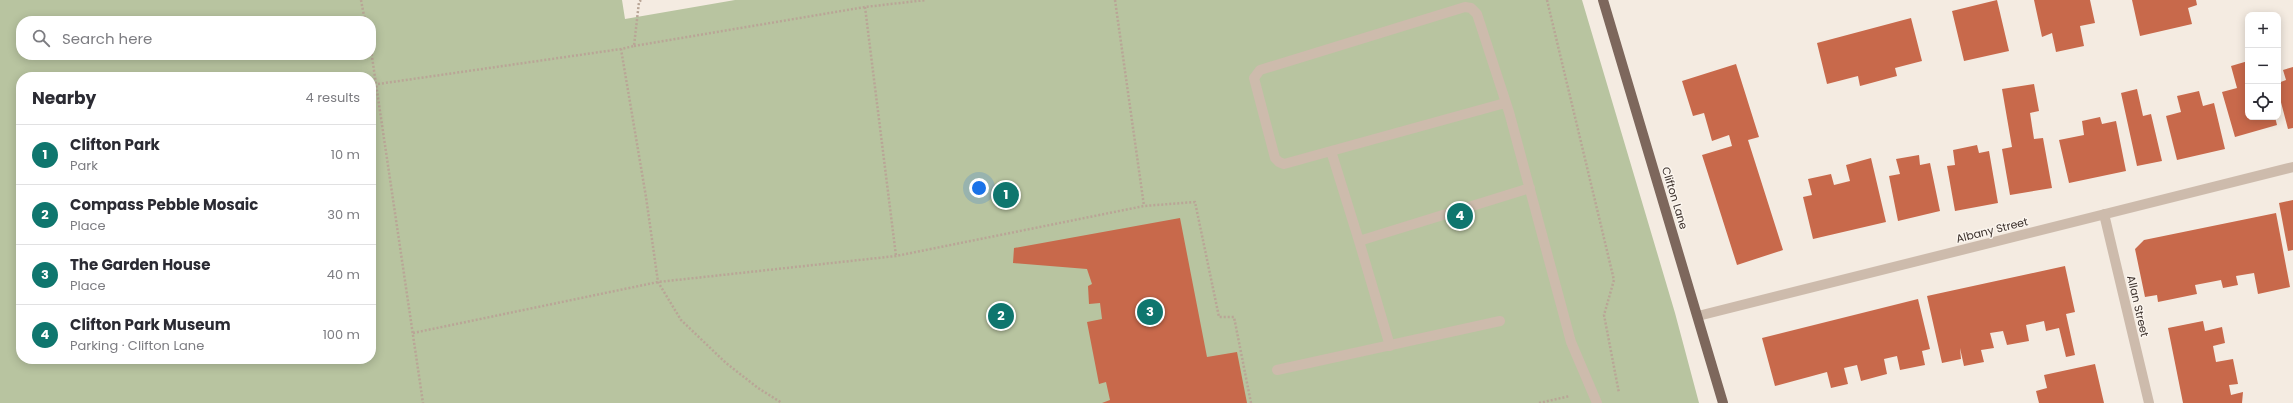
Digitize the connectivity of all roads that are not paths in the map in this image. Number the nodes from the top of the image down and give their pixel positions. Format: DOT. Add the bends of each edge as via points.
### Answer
graph roads {
  1 [pos="1603,0"];
  2 [pos="1505,103"];
  3 [pos="1331,151"];
  4 [pos="2293,167"];
  5 [pos="1530,188"];
  6 [pos="2104,214"];
  7 [pos="1359,241"];
  8 [pos="1698,316"];
  9 [pos="1500,321"];
  10 [pos="1390,346"];
  11 [pos="1277,370"];
  12 [pos="1597,403"];
  13 [pos="1723,403"];
  14 [pos="2149,403"];
  1 -- 8 [label="main road, Clifton Lane"];
  2 -- 3 [label="street"];
  2 -- 3 [label="street" via="1477,14 1471,8 1465,7 1256,73 1254,78 1275,158 1284,164"];
  2 -- 5 [label="street"];
  3 -- 7 [label="street"];
  4 -- 6 [label="street, Albany Street"];
  5 -- 7 [label="street"];
  5 -- 12 [label="street" via="1571,342"];
  6 -- 8 [label="street, Albany Street"];
  6 -- 14 [label="street, Allan Street"];
  7 -- 10 [label="street"];
  8 -- 13 [label="main road, Clifton Lane"];
  9 -- 10 [label="street"];
  10 -- 11 [label="street"];
}
